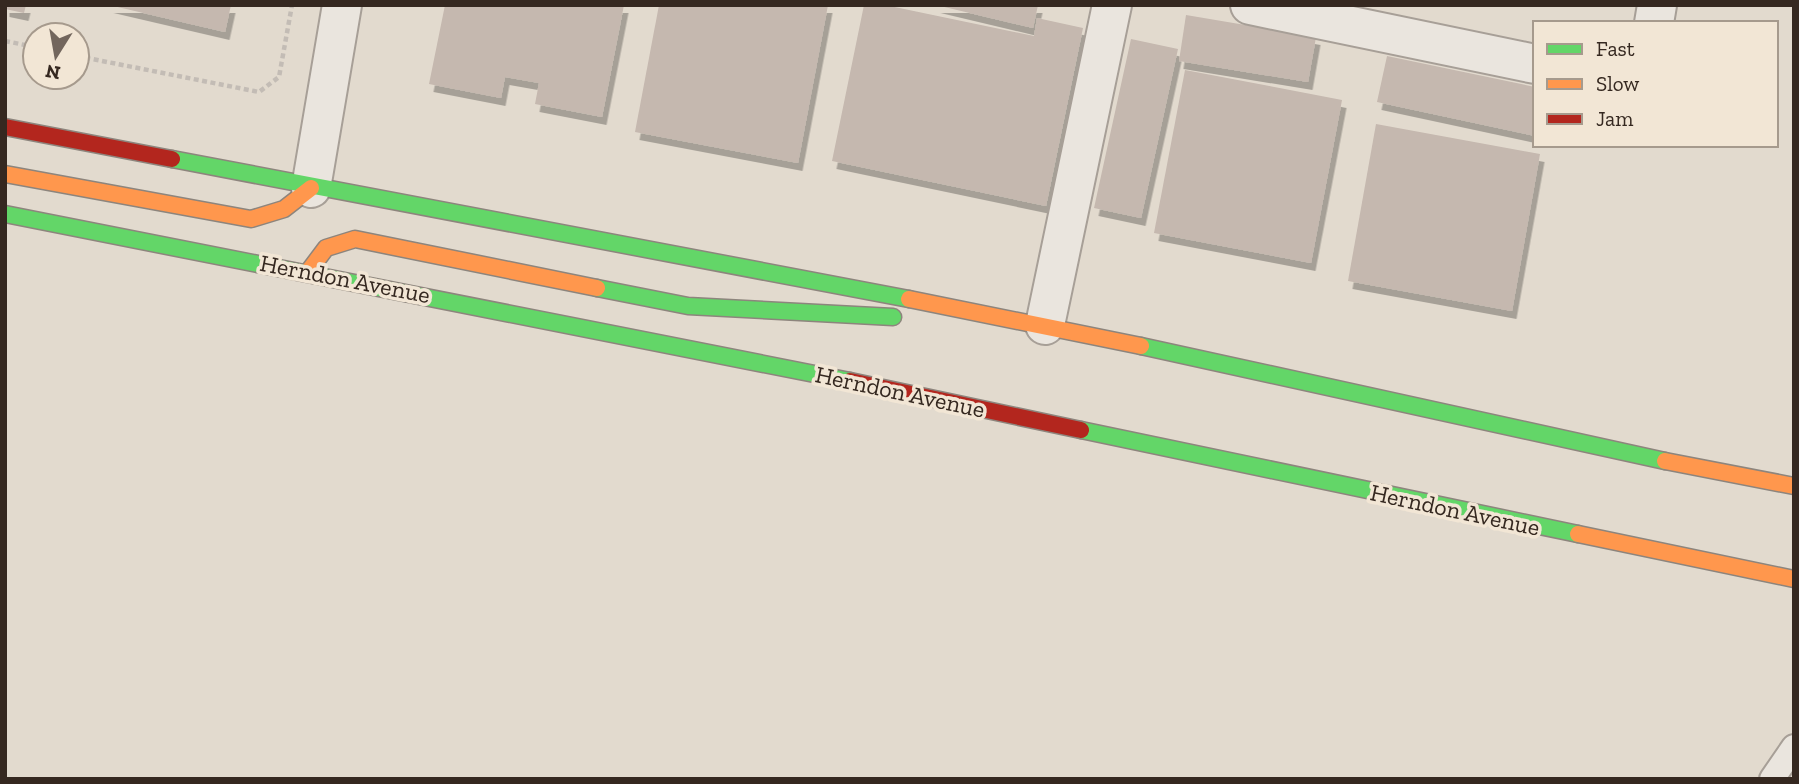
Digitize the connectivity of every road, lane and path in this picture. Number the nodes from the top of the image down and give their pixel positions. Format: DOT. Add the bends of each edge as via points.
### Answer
graph roads {
  1 [pos="292,5"];
  2 [pos="342,5"];
  3 [pos="1112,5"];
  4 [pos="1250,5"];
  5 [pos="91,59"];
  6 [pos="1533,64"];
  7 [pos="5,127"];
  8 [pos="5,174"];
  9 [pos="311,188"];
  10 [pos="5,214"];
  11 [pos="308,272"];
  12 [pos="1045,325"];
  13 [pos="1794,486"];
  14 [pos="1794,579"];
  15 [pos="1794,747"];
  16 [pos="1772,779"];
  1 -- 5 [label="path" via="279,77 259,92"];
  2 -- 9 [label="street"];
  3 -- 12 [label="street"];
  4 -- 6 [label="street"];
  7 -- 9 [label="main road"];
  8 -- 9 [label="main road" via="251,219 275,215"];
  9 -- 12 [label="main road"];
  10 -- 11 [label="main road, Herndon Avenue"];
  11 -- 12 [label="main road" via="316,255 335,243 355,239 688,306"];
  11 -- 14 [label="main road, Herndon Avenue"];
  12 -- 13 [label="main road" via="1554,439"];
  15 -- 16 [label="lane"];
}
